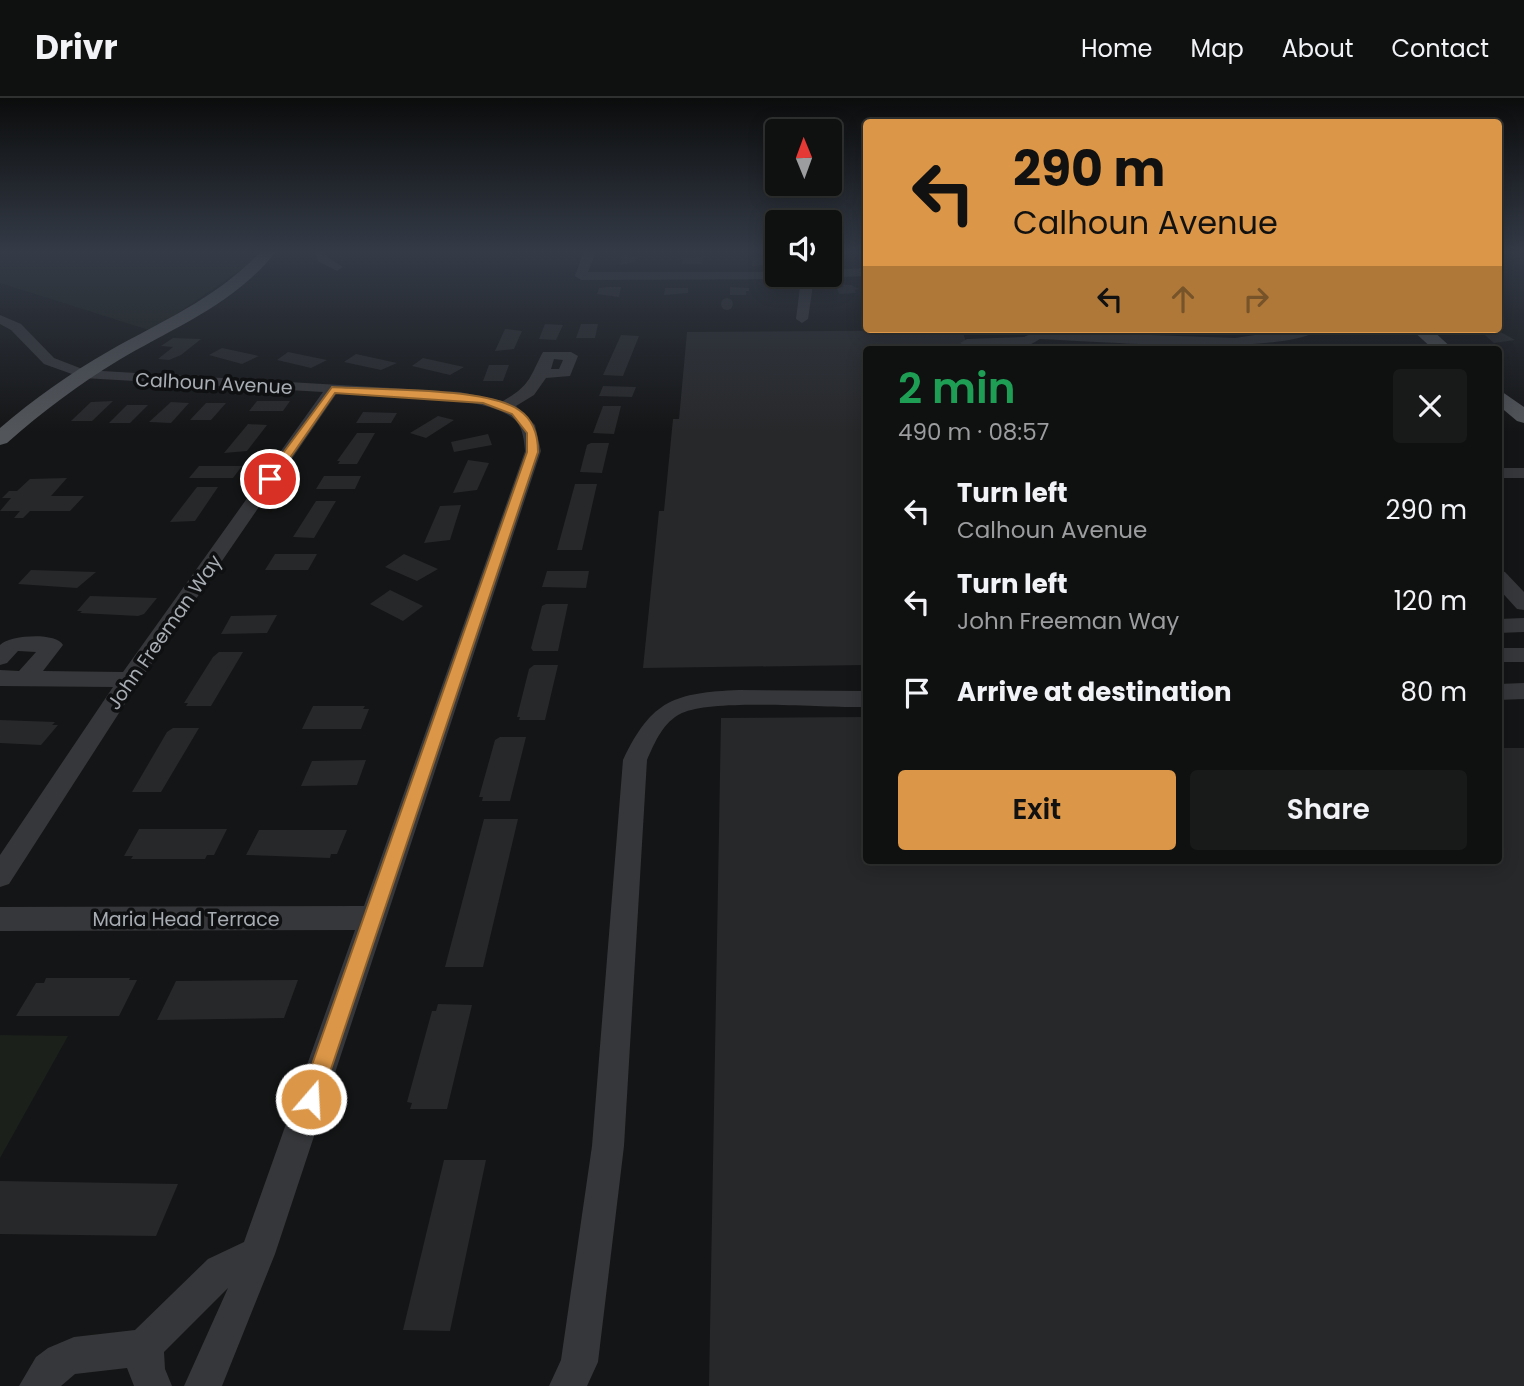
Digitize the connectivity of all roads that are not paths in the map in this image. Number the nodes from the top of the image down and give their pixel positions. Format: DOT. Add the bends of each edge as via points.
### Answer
graph roads {
  1 [pos="190,311"];
  2 [pos="803,311"];
  3 [pos="0,319"];
  4 [pos="802,319"];
  5 [pos="16,327"];
  6 [pos="0,332"];
  7 [pos="1295,333"];
  8 [pos="1425,333"];
  9 [pos="967,343"];
  10 [pos="1021,346"];
  11 [pos="1440,346"];
  12 [pos="83,374"];
  13 [pos="542,374"];
  14 [pos="332,390"];
  15 [pos="1502,398"];
  16 [pos="505,406"];
  17 [pos="1524,417"];
  18 [pos="0,439"];
  19 [pos="1502,473"];
  20 [pos="1524,473"];
  21 [pos="1502,580"];
  22 [pos="1524,604"];
  23 [pos="1524,625"];
  24 [pos="1502,626"];
  25 [pos="1502,655"];
  26 [pos="1524,655"];
  27 [pos="0,658"];
  28 [pos="0,678"];
  29 [pos="25,678"];
  30 [pos="129,680"];
  31 [pos="1524,691"];
  32 [pos="1502,692"];
  33 [pos="863,699"];
  34 [pos="0,876"];
  35 [pos="373,918"];
  36 [pos="0,919"];
  37 [pos="258,1254"];
  38 [pos="244,1293"];
  39 [pos="146,1345"];
  40 [pos="38,1386"];
  41 [pos="153,1386"];
  42 [pos="203,1386"];
  43 [pos="568,1386"];
  1 -- 12 [label="main road"];
  2 -- 4 [label="street"];
  3 -- 5 [label="street, Calhoun Avenue"];
  5 -- 6 [label="street"];
  5 -- 12 [label="street, Calhoun Avenue" via="49,361"];
  7 -- 10 [label="street" via="1235,342 1037,335"];
  8 -- 11 [label="main road"];
  9 -- 10 [label="street"];
  12 -- 14 [label="street, Calhoun Avenue"];
  12 -- 18 [label="main road"];
  13 -- 16 [label="street" via="529,392"];
  14 -- 16 [label="street, Calhoun Avenue" via="460,396"];
  14 -- 30 [label="street, John Freeman Way"];
  15 -- 17 [label="main road"];
  16 -- 35 [label="street, Calhoun Avenue" via="527,422 533,432 533,452"];
  19 -- 20 [label="street"];
  21 -- 22 [label="street"];
  23 -- 24 [label="street"];
  25 -- 26 [label="street"];
  27 -- 29 [label="street" via="13,644 53,645"];
  28 -- 29 [label="street"];
  29 -- 30 [label="street"];
  30 -- 34 [label="street, John Freeman Way"];
  31 -- 32 [label="street"];
  33 -- 43 [label="street" via="718,700 678,705 652,725 635,760 608,1146 579,1362"];
  35 -- 36 [label="street, Maria Head Terrace"];
  35 -- 37 [label="street, Calhoun Avenue"];
  37 -- 38 [label="street, Calhoun Avenue"];
  37 -- 39 [label="street" via="213,1277"];
  38 -- 42 [label="street"];
  39 -- 40 [label="street" via="134,1350 80,1353 60,1362"];
  39 -- 41 [label="street" via="146,1371"];
}
